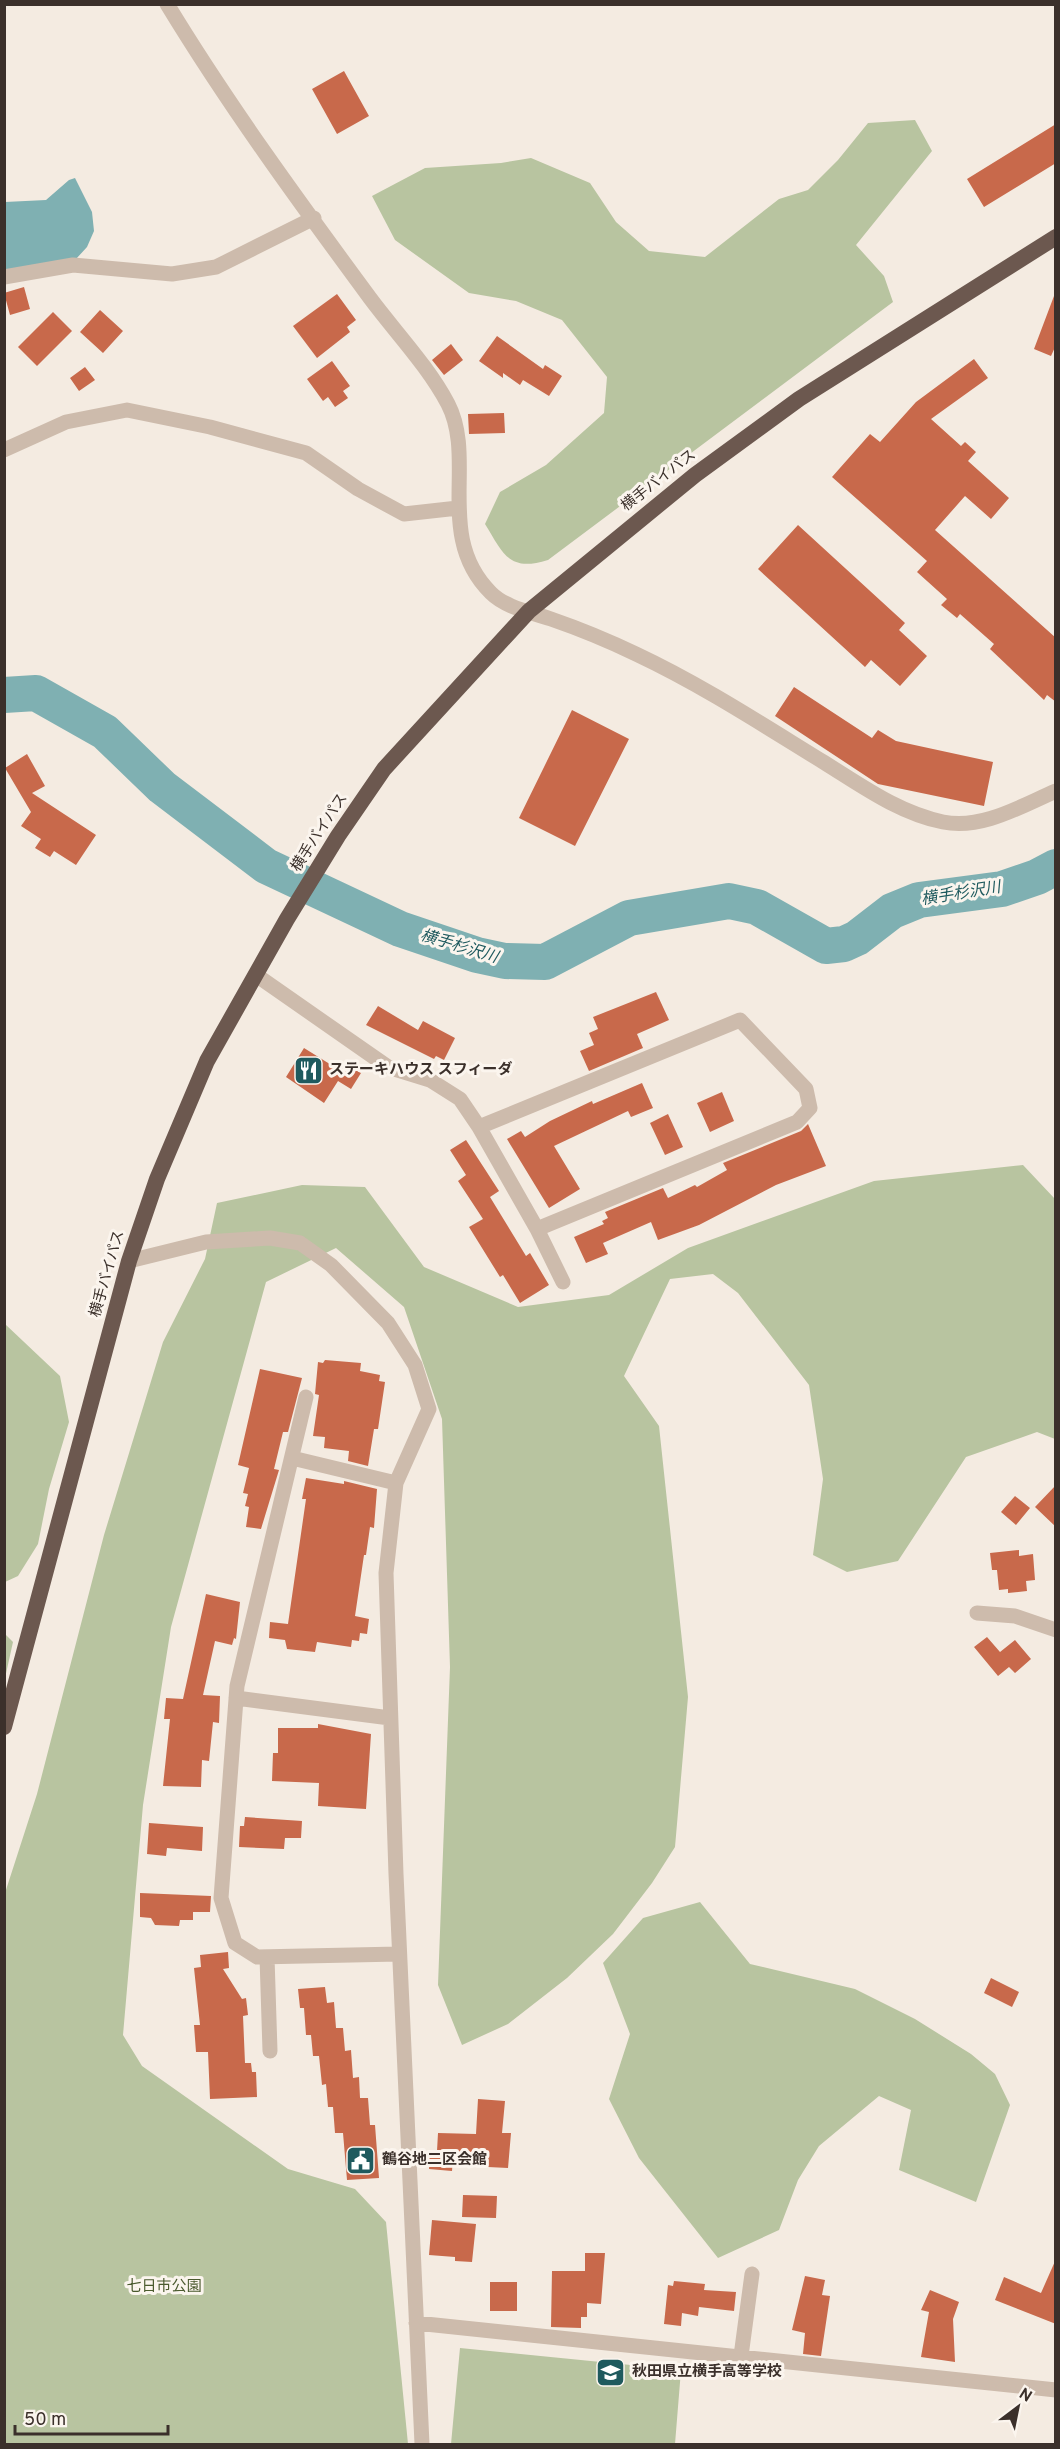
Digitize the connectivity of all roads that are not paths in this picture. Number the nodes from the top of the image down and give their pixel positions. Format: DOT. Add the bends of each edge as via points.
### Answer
graph roads {
  1 [pos="167,4"];
  2 [pos="314,218"];
  3 [pos="1056,237"];
  4 [pos="4,277"];
  5 [pos="4,450"];
  6 [pos="458,508"];
  7 [pos="529,611"];
  8 [pos="1056,791"];
  9 [pos="256,975"];
  10 [pos="479,1127"];
  11 [pos="537,1229"];
  12 [pos="129,1261"];
  13 [pos="562,1282"];
  14 [pos="306,1397"];
  15 [pos="291,1458"];
  16 [pos="396,1483"];
  17 [pos="978,1613"];
  18 [pos="1056,1630"];
  19 [pos="236,1698"];
  20 [pos="390,1718"];
  21 [pos="4,1726"];
  22 [pos="399,1954"];
  23 [pos="267,1957"];
  24 [pos="270,2051"];
  25 [pos="752,2274"];
  26 [pos="416,2323"];
  27 [pos="741,2356"];
  28 [pos="1056,2390"];
  29 [pos="422,2445"];
  1 -- 2 [label="street" via="214,81"];
  2 -- 4 [label="street" via="216,267 172,274 73,266"];
  2 -- 6 [label="street" via="450,407 458,437"];
  3 -- 7 [label="highway, 横手バイパス" via="799,399 695,475"];
  5 -- 6 [label="street" via="66,422 127,410 306,453 358,489 404,514"];
  6 -- 7 [label="street" via="466,556 490,592 507,605"];
  7 -- 8 [label="street" via="636,654 699,687 896,807 945,823 988,820"];
  7 -- 9 [label="highway, 横手バイパス" via="384,769 338,836"];
  9 -- 10 [label="street" via="388,1067 430,1080 460,1099"];
  9 -- 12 [label="highway, 横手バイパス" via="207,1061 157,1179"];
  10 -- 11 [label="street"];
  10 -- 11 [label="street" via="740,1020 806,1089 810,1108 797,1122"];
  11 -- 13 [label="street"];
  12 -- 16 [label="street" via="206,1242 270,1239 300,1244 331,1265 388,1323 415,1365 429,1410"];
  12 -- 21 [label="highway, 横手バイパス"];
  14 -- 15 [label="street"];
  15 -- 16 [label="street"];
  15 -- 19 [label="street"];
  16 -- 20 [label="street" via="386,1573"];
  17 -- 18 [label="street" via="1014,1616"];
  19 -- 20 [label="street"];
  19 -- 23 [label="street" via="221,1899 235,1943 258,1957"];
  20 -- 22 [label="street"];
  22 -- 23 [label="street"];
  22 -- 26 [label="street"];
  23 -- 24 [label="street"];
  25 -- 27 [label="street"];
  26 -- 27 [label="street"];
  26 -- 29 [label="street"];
  27 -- 28 [label="street"];
}
